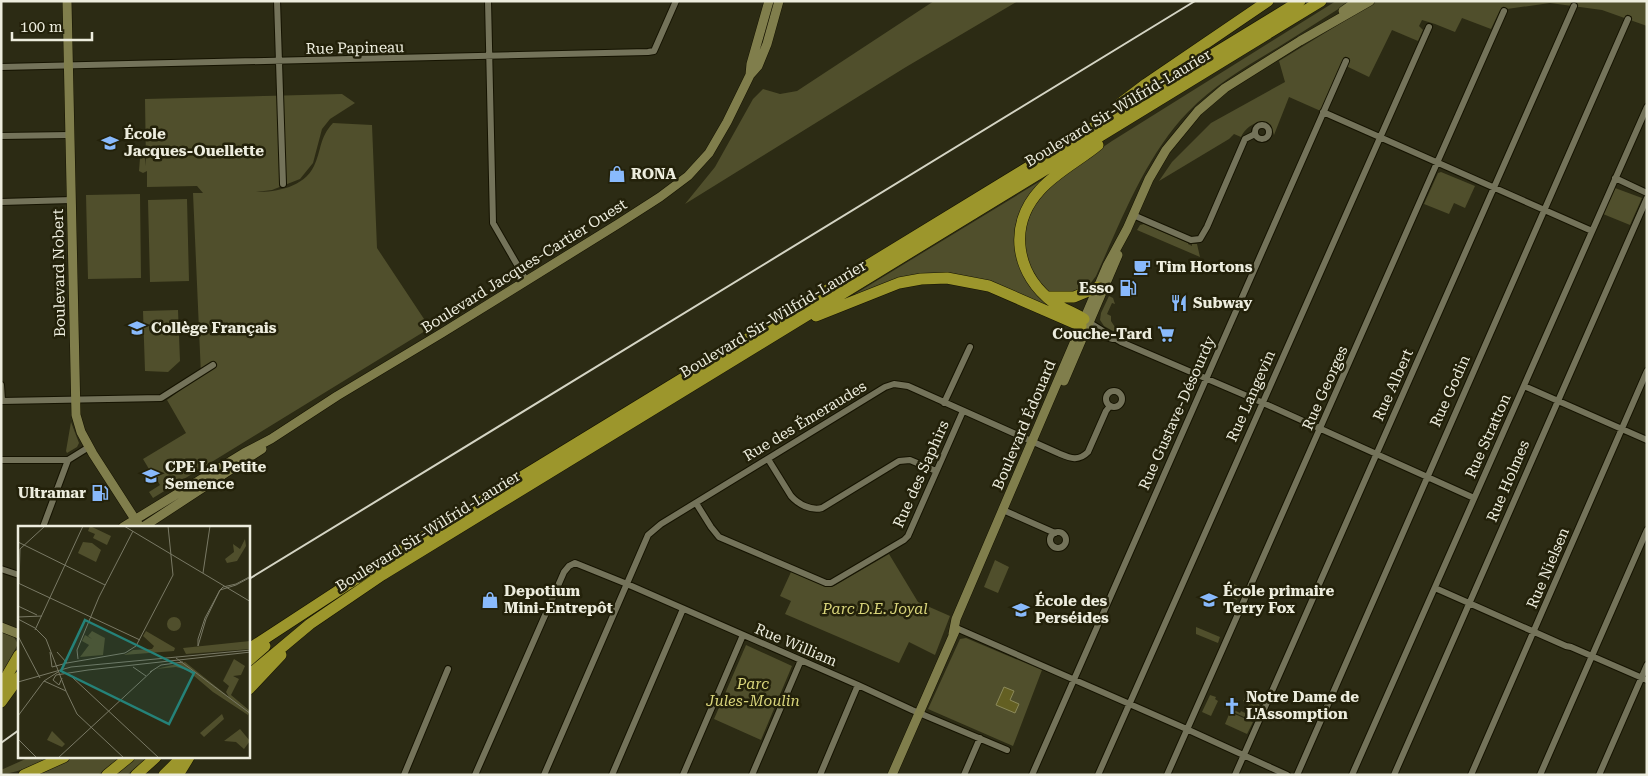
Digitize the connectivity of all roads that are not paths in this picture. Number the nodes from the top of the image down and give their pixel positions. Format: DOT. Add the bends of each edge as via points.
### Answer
graph roads {
  1 [pos="67,1"];
  2 [pos="277,1"];
  3 [pos="488,1"];
  4 [pos="676,1"];
  5 [pos="769,1"];
  6 [pos="779,1"];
  7 [pos="1268,1"];
  8 [pos="1300,1"];
  9 [pos="1321,1"];
  10 [pos="1357,1"];
  11 [pos="1370,1"];
  12 [pos="1574,6"];
  13 [pos="1504,11"];
  14 [pos="1628,18"];
  15 [pos="1428,27"];
  16 [pos="1300,41"];
  17 [pos="490,57"];
  18 [pos="1346,61"];
  19 [pos="279,62"];
  20 [pos="69,65"];
  21 [pos="1,67"];
  22 [pos="750,75"];
  23 [pos="1149,106"];
  24 [pos="1647,107"];
  25 [pos="1323,112"];
  26 [pos="1255,134"];
  27 [pos="70,135"];
  28 [pos="1,136"];
  29 [pos="1379,138"];
  30 [pos="1070,142"];
  31 [pos="1437,162"];
  32 [pos="1615,178"];
  33 [pos="284,184"];
  34 [pos="1493,188"];
  35 [pos="1647,194"];
  36 [pos="1647,198"];
  37 [pos="72,200"];
  38 [pos="1,202"];
  39 [pos="1544,210"];
  40 [pos="1133,215"];
  41 [pos="1127,229"];
  42 [pos="1592,231"];
  43 [pos="526,280"];
  44 [pos="1098,287"];
  45 [pos="1048,297"];
  46 [pos="793,324"];
  47 [pos="1086,324"];
  48 [pos="970,347"];
  49 [pos="213,365"];
  50 [pos="1647,371"];
  51 [pos="1206,379"];
  52 [pos="1,385"];
  53 [pos="1524,386"];
  54 [pos="75,399"];
  55 [pos="1,401"];
  56 [pos="1557,401"];
  57 [pos="1261,402"];
  58 [pos="944,403"];
  59 [pos="1110,406"];
  60 [pos="963,411"];
  61 [pos="1321,429"];
  62 [pos="1622,429"];
  63 [pos="1647,440"];
  64 [pos="1035,442"];
  65 [pos="89,447"];
  66 [pos="1376,454"];
  67 [pos="768,459"];
  68 [pos="1,460"];
  69 [pos="68,460"];
  70 [pos="936,471"];
  71 [pos="1426,477"];
  72 [pos="1474,498"];
  73 [pos="696,503"];
  74 [pos="1006,511"];
  75 [pos="140,525"];
  76 [pos="43,526"];
  77 [pos="1647,530"];
  78 [pos="1055,534"];
  79 [pos="1,568"];
  80 [pos="18,575"];
  81 [pos="627,584"];
  82 [pos="1435,588"];
  83 [pos="1469,604"];
  84 [pos="684,609"];
  85 [pos="291,623"];
  86 [pos="310,624"];
  87 [pos="1,627"];
  88 [pos="954,630"];
  89 [pos="1534,632"];
  90 [pos="18,634"];
  91 [pos="743,635"];
  92 [pos="250,649"];
  93 [pos="1592,656"];
  94 [pos="18,657"];
  95 [pos="250,659"];
  96 [pos="801,660"];
  97 [pos="1647,664"];
  98 [pos="448,669"];
  99 [pos="250,674"];
  100 [pos="18,678"];
  101 [pos="1074,679"];
  102 [pos="1644,679"];
  103 [pos="858,685"];
  104 [pos="1,686"];
  105 [pos="250,688"];
  106 [pos="1,702"];
  107 [pos="1129,703"];
  108 [pos="919,713"];
  109 [pos="1187,729"];
  110 [pos="980,738"];
  111 [pos="1007,750"];
  112 [pos="1244,755"];
  113 [pos="62,758"];
  114 [pos="129,758"];
  115 [pos="155,758"];
  116 [pos="181,758"];
  117 [pos="189,758"];
  118 [pos="24,775"];
  119 [pos="107,775"];
  120 [pos="136,775"];
  121 [pos="164,775"];
  122 [pos="178,775"];
  123 [pos="404,775"];
  124 [pos="475,775"];
  125 [pos="544,775"];
  126 [pos="612,775"];
  127 [pos="683,775"];
  128 [pos="752,775"];
  129 [pos="820,775"];
  130 [pos="892,775"];
  131 [pos="964,775"];
  132 [pos="1032,775"];
  133 [pos="1098,775"];
  134 [pos="1167,775"];
  135 [pos="1235,775"];
  136 [pos="1287,775"];
  137 [pos="1296,775"];
  138 [pos="1352,775"];
  139 [pos="1394,775"];
  140 [pos="1471,775"];
  141 [pos="1540,775"];
  142 [pos="1599,775"];
  1 -- 20 [label="street, Boulevard Nobert"];
  2 -- 19 [label="street"];
  3 -- 17 [label="street"];
  4 -- 17 [label="street, Rue Papineau" via="654,51"];
  5 -- 22 [label="street, Boulevard Jacques-Cartier Ouest"];
  6 -- 22 [label="street, Boulevard Jacques-Cartier Ouest" via="767,44 758,66"];
  7 -- 30 [label="highway" via="1146,84"];
  8 -- 30 [label="highway, Boulevard Sir-Wilfrid-Laurier"];
  9 -- 23 [label="highway, Boulevard Sir-Wilfrid-Laurier"];
  10 -- 16 [label="street, Boulevard Édouard"];
  11 -- 16 [label="street, Boulevard Édouard"];
  12 -- 34 [label="street, Rue Albert"];
  13 -- 31 [label="street, Rue Georges"];
  14 -- 39 [label="street, Rue Godin"];
  15 -- 29 [label="street, Rue Langevin"];
  16 -- 40 [label="street, Boulevard Édouard" via="1237,80 1198,111 1162,155"];
  17 -- 19 [label="street, Rue Papineau"];
  17 -- 43 [label="street" via="494,223"];
  18 -- 25 [label="street, Rue Gustave-Désourdy"];
  19 -- 20 [label="street, Rue Papineau"];
  19 -- 33 [label="street"];
  20 -- 21 [label="street, Rue Papineau"];
  20 -- 27 [label="street, Boulevard Nobert"];
  22 -- 43 [label="street, Boulevard Jacques-Cartier Ouest" via="710,153 688,176 660,197"];
  23 -- 45 [label="highway" via="1051,180 1028,207 1020,230 1021,256 1032,282"];
  23 -- 46 [label="highway, Boulevard Sir-Wilfrid-Laurier"];
  24 -- 32 [label="street, Rue Stratton"];
  25 -- 29 [label="street"];
  25 -- 51 [label="street, Rue Gustave-Désourdy"];
  26 -- 40 [label="street" via="1244,140 1200,239 1191,240"];
  27 -- 28 [label="street"];
  27 -- 37 [label="street, Boulevard Nobert"];
  29 -- 31 [label="street"];
  29 -- 57 [label="street, Rue Langevin"];
  30 -- 85 [label="highway, Boulevard Sir-Wilfrid-Laurier" via="379,564"];
  31 -- 34 [label="street"];
  31 -- 61 [label="street, Rue Georges"];
  32 -- 35 [label="street"];
  32 -- 42 [label="street, Rue Stratton"];
  34 -- 39 [label="street"];
  34 -- 66 [label="street, Rue Albert"];
  36 -- 56 [label="street, Rue Holmes"];
  37 -- 38 [label="street"];
  37 -- 54 [label="street, Boulevard Nobert"];
  39 -- 42 [label="street"];
  39 -- 71 [label="street, Rue Godin"];
  40 -- 41 [label="street, Boulevard Édouard"];
  41 -- 44 [label="street, Boulevard Édouard"];
  41 -- 47 [label="street, Boulevard Édouard" via="1113,268"];
  42 -- 53 [label="street, Rue Stratton"];
  43 -- 75 [label="street, Boulevard Jacques-Cartier Ouest" via="244,453"];
  44 -- 45 [label="highway" via="1074,297"];
  44 -- 47 [label="street, Boulevard Édouard"];
  45 -- 47 [label="highway"];
  46 -- 47 [label="highway" via="893,285 942,278 989,286"];
  46 -- 86 [label="highway, Boulevard Sir-Wilfrid-Laurier" via="382,575"];
  47 -- 51 [label="street" via="1095,334"];
  47 -- 64 [label="street, Boulevard Édouard"];
  48 -- 58 [label="street"];
  49 -- 54 [label="street" via="161,398"];
  50 -- 62 [label="street, Rue Nielsen"];
  51 -- 57 [label="street"];
  51 -- 101 [label="street, Rue Gustave-Désourdy"];
  52 -- 55 [label="street"];
  53 -- 56 [label="street"];
  53 -- 72 [label="street, Rue Stratton"];
  54 -- 55 [label="street"];
  54 -- 65 [label="street, Boulevard Nobert" via="77,421"];
  56 -- 62 [label="street"];
  56 -- 83 [label="street, Rue Holmes"];
  57 -- 61 [label="street"];
  57 -- 107 [label="street, Rue Langevin"];
  58 -- 60 [label="street, Rue des Émeraudes"];
  58 -- 67 [label="street, Rue des Émeraudes" via="905,385 894,384"];
  59 -- 64 [label="street, Rue des Émeraudes" via="1083,457 1071,459"];
  60 -- 64 [label="street, Rue des Émeraudes"];
  60 -- 70 [label="street, Rue des Saphirs"];
  61 -- 66 [label="street"];
  61 -- 109 [label="street, Rue Georges"];
  62 -- 63 [label="street"];
  62 -- 89 [label="street, Rue Nielsen"];
  64 -- 74 [label="street, Boulevard Édouard"];
  65 -- 69 [label="street"];
  65 -- 75 [label="street, Boulevard Nobert"];
  66 -- 71 [label="street"];
  66 -- 112 [label="street, Rue Albert"];
  67 -- 70 [label="street" via="791,496 817,509 899,461 910,460"];
  67 -- 73 [label="street, Rue des Émeraudes"];
  68 -- 69 [label="street"];
  69 -- 76 [label="street"];
  70 -- 73 [label="street, Rue des Saphirs" via="908,536 831,583 719,537"];
  71 -- 72 [label="street"];
  71 -- 137 [label="street, Rue Godin"];
  72 -- 82 [label="street, Rue Stratton"];
  73 -- 81 [label="street, Rue des Émeraudes" via="648,535"];
  74 -- 78 [label="street"];
  74 -- 88 [label="street, Boulevard Édouard"];
  77 -- 93 [label="street"];
  79 -- 80 [label="street"];
  81 -- 84 [label="street, Rue William"];
  81 -- 124 [label="street, Rue William" via="575,563 564,572"];
  81 -- 125 [label="street, Rue des Émeraudes"];
  82 -- 83 [label="street"];
  82 -- 138 [label="street, Rue Stratton"];
  83 -- 89 [label="street"];
  83 -- 139 [label="street, Rue Holmes"];
  84 -- 91 [label="street, Rue William"];
  84 -- 126 [label="street"];
  85 -- 92 [label="highway"];
  85 -- 95 [label="highway"];
  86 -- 99 [label="highway, Boulevard Sir-Wilfrid-Laurier"];
  86 -- 105 [label="highway"];
  87 -- 90 [label="street"];
  88 -- 101 [label="street"];
  88 -- 108 [label="street, Boulevard Édouard"];
  89 -- 93 [label="street"];
  89 -- 140 [label="street, Rue Nielsen"];
  91 -- 96 [label="street, Rue William"];
  91 -- 127 [label="street"];
  93 -- 102 [label="street"];
  93 -- 141 [label="street"];
  94 -- 104 [label="highway"];
  96 -- 103 [label="street, Rue William"];
  96 -- 128 [label="street"];
  97 -- 102 [label="street"];
  98 -- 123 [label="street"];
  100 -- 106 [label="highway"];
  101 -- 107 [label="street"];
  101 -- 132 [label="street, Rue Gustave-Désourdy"];
  102 -- 142 [label="street"];
  103 -- 108 [label="street, Rue William"];
  103 -- 129 [label="street"];
  107 -- 109 [label="street"];
  107 -- 133 [label="street, Rue Langevin"];
  108 -- 110 [label="street, Rue William"];
  108 -- 130 [label="street, Boulevard Édouard"];
  109 -- 112 [label="street"];
  109 -- 134 [label="street, Rue Georges"];
  110 -- 111 [label="street, Rue William"];
  110 -- 131 [label="street"];
  112 -- 135 [label="street, Rue Albert"];
  112 -- 136 [label="street"];
  113 -- 118 [label="highway"];
  114 -- 119 [label="highway"];
  115 -- 120 [label="highway"];
  116 -- 121 [label="highway"];
  117 -- 122 [label="highway"];
}
